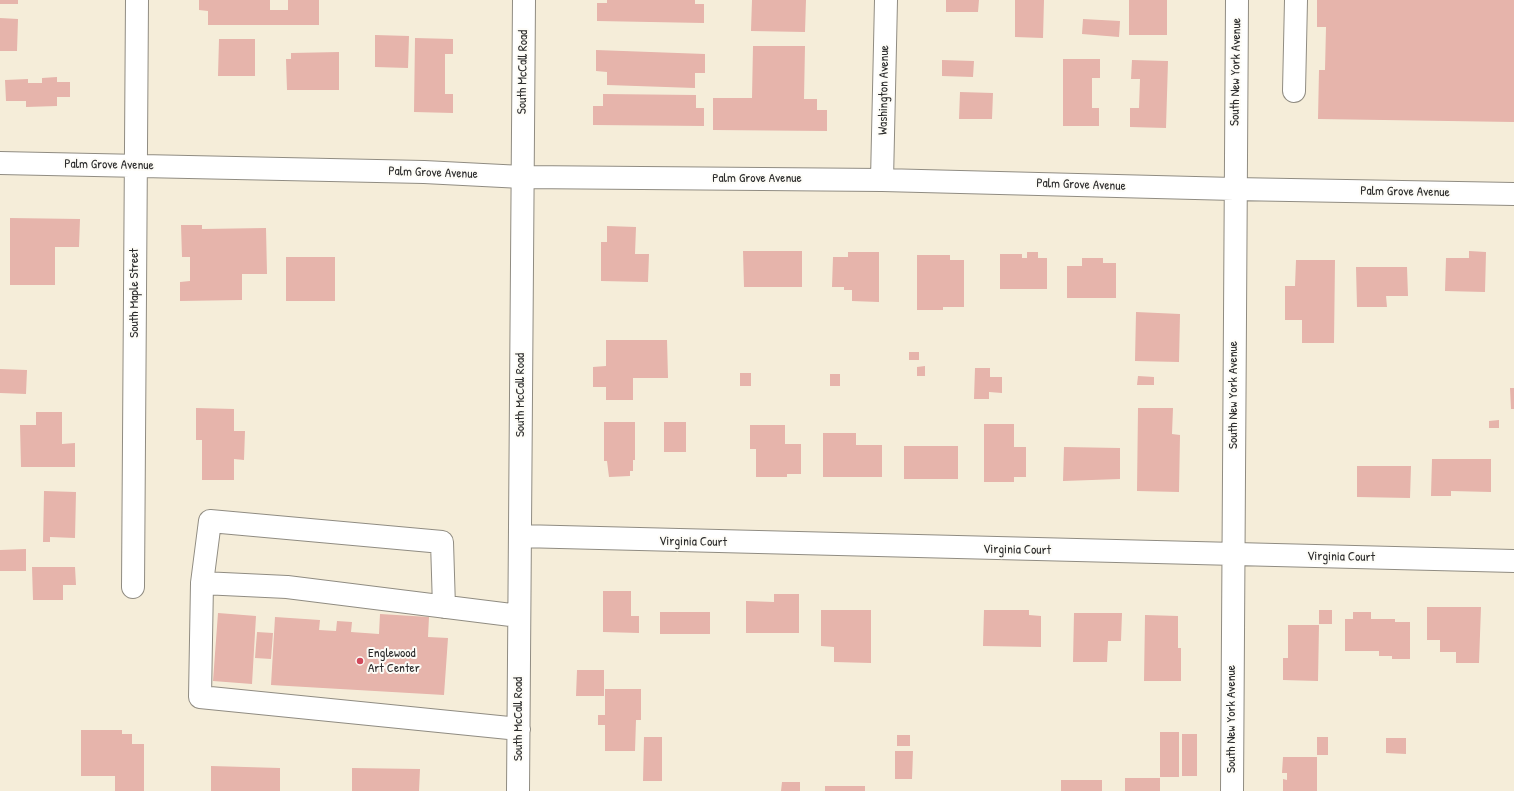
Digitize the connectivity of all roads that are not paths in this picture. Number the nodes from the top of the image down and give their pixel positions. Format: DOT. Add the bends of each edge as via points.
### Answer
graph roads {
  1 [pos="137,0"];
  2 [pos="524,0"];
  3 [pos="886,0"];
  4 [pos="1237,0"];
  5 [pos="1296,0"];
  6 [pos="1294,91"];
  7 [pos="0,163"];
  8 [pos="135,166"];
  9 [pos="522,177"];
  10 [pos="882,180"];
  11 [pos="1234,189"];
  12 [pos="1514,194"];
  13 [pos="520,536"];
  14 [pos="1233,555"];
  15 [pos="1514,561"];
  16 [pos="202,584"];
  17 [pos="133,587"];
  18 [pos="444,607"];
  19 [pos="519,616"];
  20 [pos="519,729"];
  21 [pos="518,791"];
  22 [pos="1232,791"];
  1 -- 8 [label="street, South Maple Street"];
  2 -- 9 [label="street, South McCall Road"];
  3 -- 10 [label="street, Washington Avenue"];
  4 -- 11 [label="street, South New York Avenue"];
  5 -- 6 [label="street"];
  7 -- 8 [label="street, Palm Grove Avenue"];
  8 -- 9 [label="street, Palm Grove Avenue" via="424,172"];
  8 -- 17 [label="street, South Maple Street"];
  9 -- 10 [label="street, Palm Grove Avenue"];
  9 -- 13 [label="street, South McCall Road"];
  10 -- 11 [label="street, Palm Grove Avenue"];
  11 -- 12 [label="street, Palm Grove Avenue"];
  11 -- 14 [label="street, South New York Avenue"];
  13 -- 14 [label="street, Virginia Court"];
  13 -- 19 [label="street, South McCall Road"];
  14 -- 15 [label="street, Virginia Court"];
  14 -- 22 [label="street, South New York Avenue"];
  16 -- 18 [label="street" via="287,587"];
  16 -- 18 [label="street" via="210,521 442,542"];
  16 -- 20 [label="street" via="200,697"];
  18 -- 19 [label="street"];
  19 -- 20 [label="street, South McCall Road"];
  20 -- 21 [label="street, South McCall Road"];
}
